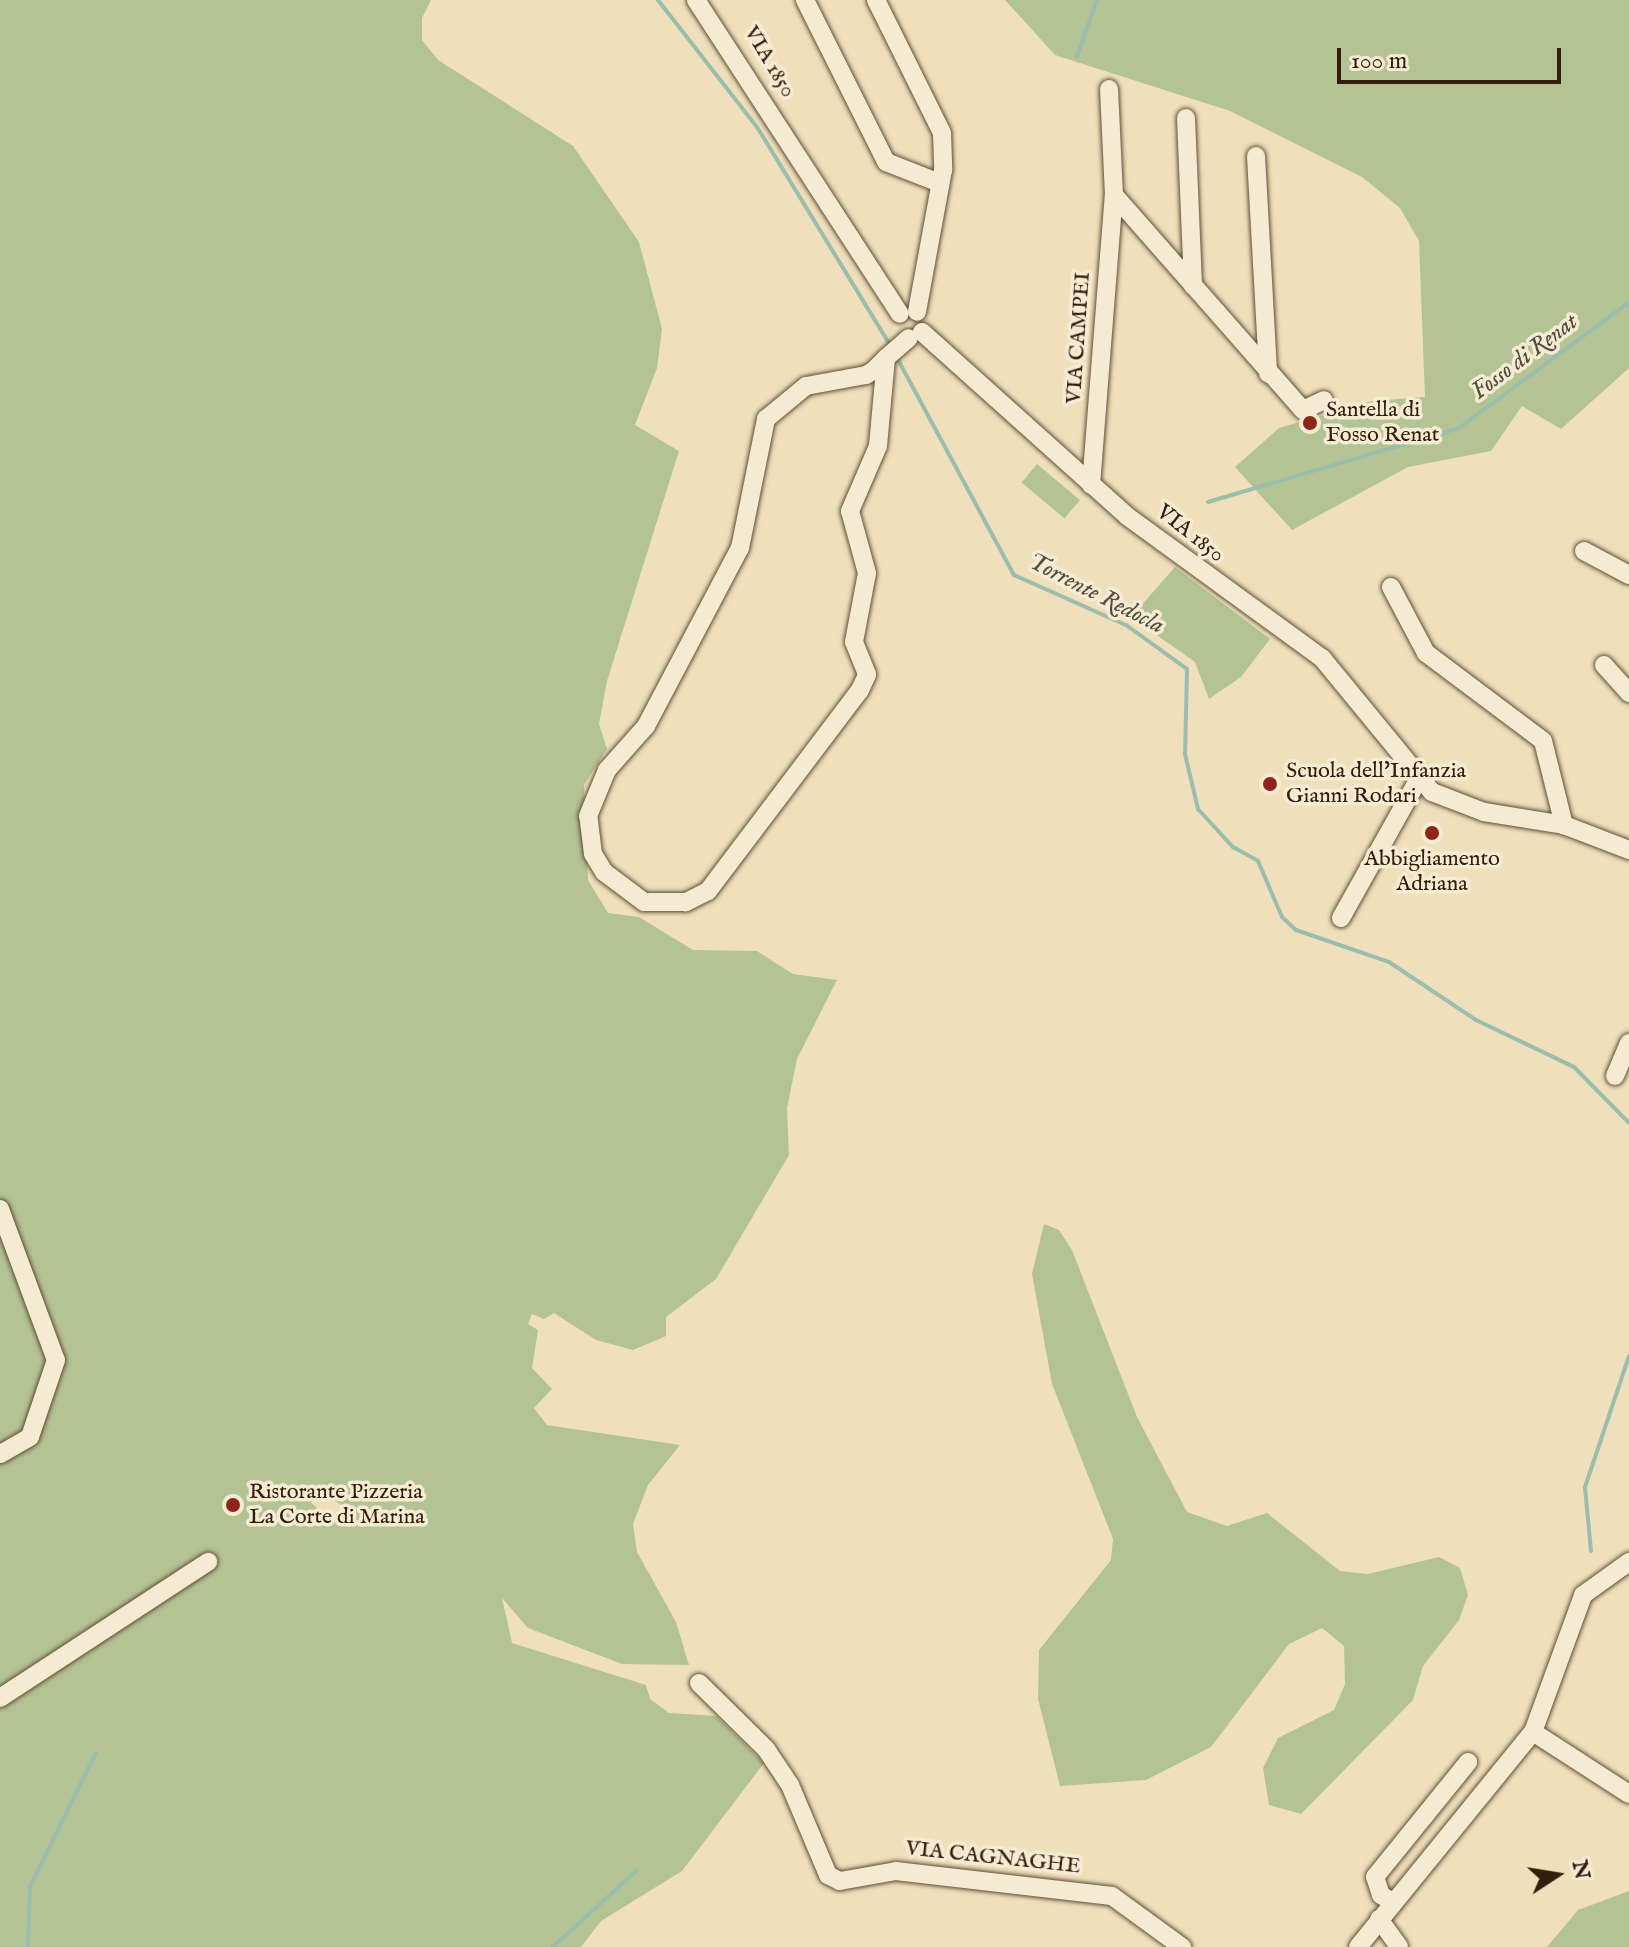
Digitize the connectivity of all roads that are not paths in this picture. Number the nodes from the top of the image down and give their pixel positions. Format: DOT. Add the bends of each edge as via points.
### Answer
graph roads {
  1 [pos="696,0"];
  2 [pos="805,0"];
  3 [pos="876,0"];
  4 [pos="1109,89"];
  5 [pos="1186,118"];
  6 [pos="1256,156"];
  7 [pos="940,183"];
  8 [pos="1114,195"];
  9 [pos="1193,286"];
  10 [pos="908,313"];
  11 [pos="904,343"];
  12 [pos="1268,374"];
  13 [pos="1324,400"];
  14 [pos="1091,485"];
  15 [pos="1584,551"];
  16 [pos="1629,575"];
  17 [pos="1391,587"];
  18 [pos="1604,665"];
  19 [pos="1629,693"];
  20 [pos="1418,780"];
  21 [pos="1564,825"];
  22 [pos="1629,850"];
  23 [pos="1341,918"];
  24 [pos="1629,1043"];
  25 [pos="1615,1076"];
  26 [pos="11,1213"];
  27 [pos="0,1454"];
  28 [pos="208,1562"];
  29 [pos="1629,1562"];
  30 [pos="699,1683"];
  31 [pos="0,1698"];
  32 [pos="1533,1732"];
  33 [pos="1468,1762"];
  34 [pos="1629,1794"];
  35 [pos="1393,1902"];
  36 [pos="1374,1924"];
  37 [pos="1182,1947"];
  38 [pos="1358,1947"];
  39 [pos="1384,1947"];
  40 [pos="1399,1947"];
  1 -- 10 [label="street, VIA 1850"];
  2 -- 7 [label="street" via="886,162"];
  3 -- 7 [label="street" via="941,124"];
  4 -- 8 [label="street, VIA CAMPEI"];
  5 -- 9 [label="street"];
  6 -- 12 [label="street"];
  7 -- 10 [label="street"];
  8 -- 9 [label="street"];
  8 -- 14 [label="street, VIA CAMPEI"];
  9 -- 12 [label="street"];
  10 -- 11 [label="street, VIA 1850" via="897,329"];
  11 -- 11 [label="street" via="866,375 793,393 766,419 740,548 636,737 607,770 588,836 604,872 637,899 686,902 708,891 867,675 854,642 867,573 850,511 878,446"];
  11 -- 14 [label="street, VIA 1850"];
  12 -- 13 [label="street" via="1303,410"];
  14 -- 20 [label="street, VIA 1850" via="1322,658"];
  15 -- 16 [label="street"];
  17 -- 21 [label="street" via="1426,653 1543,741"];
  18 -- 19 [label="street"];
  20 -- 21 [label="street, VIA 1850" via="1449,803"];
  20 -- 23 [label="street"];
  21 -- 22 [label="street, VIA 1850"];
  24 -- 25 [label="street"];
  26 -- 27 [label="street" via="20,1273 56,1360 30,1437"];
  28 -- 31 [label="street"];
  29 -- 32 [label="street" via="1583,1595"];
  30 -- 37 [label="street, VIA CAGNAGHE" via="774,1761 828,1875 840,1881 896,1871 1112,1896"];
  32 -- 34 [label="street"];
  32 -- 35 [label="street"];
  33 -- 35 [label="street" via="1375,1877 1381,1895"];
  35 -- 36 [label="street"];
  36 -- 38 [label="street"];
  36 -- 39 [label="street"];
  36 -- 40 [label="street"];
}
